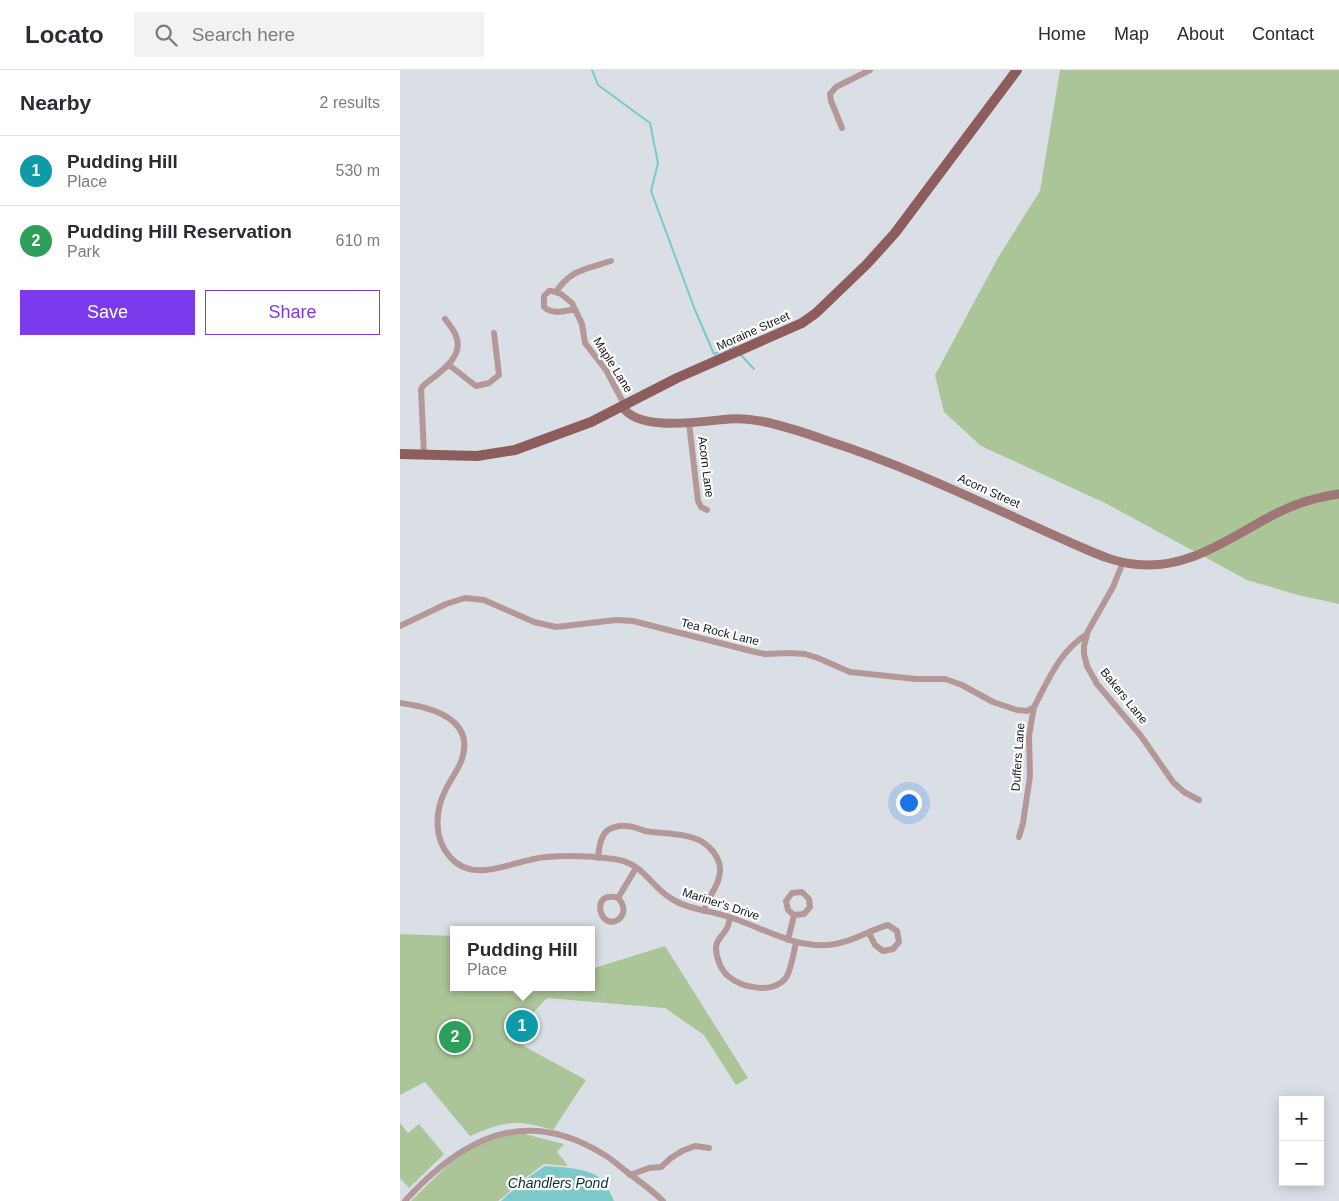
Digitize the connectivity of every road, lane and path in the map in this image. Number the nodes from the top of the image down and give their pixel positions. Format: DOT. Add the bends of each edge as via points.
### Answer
graph roads {
  1 [pos="870,70"];
  2 [pos="1017,70"];
  3 [pos="842,128"];
  4 [pos="611,261"];
  5 [pos="556,292"];
  6 [pos="575,309"];
  7 [pos="445,319"];
  8 [pos="494,333"];
  9 [pos="448,365"];
  10 [pos="623,405"];
  11 [pos="689,423"];
  12 [pos="400,454"];
  13 [pos="424,455"];
  14 [pos="1339,494"];
  15 [pos="707,510"];
  16 [pos="1123,562"];
  17 [pos="400,626"];
  18 [pos="1087,634"];
  19 [pos="400,703"];
  20 [pos="1034,707"];
  21 [pos="1200,800"];
  22 [pos="1019,837"];
  23 [pos="598,858"];
  24 [pos="636,868"];
  25 [pos="618,898"];
  26 [pos="704,911"];
  27 [pos="794,915"];
  28 [pos="730,917"];
  29 [pos="870,933"];
  30 [pos="788,940"];
  31 [pos="796,942"];
  32 [pos="709,1148"];
  33 [pos="630,1175"];
  34 [pos="405,1201"];
  35 [pos="663,1201"];
  1 -- 3 [label="street" via="830,94"];
  2 -- 10 [label="main road, Moraine Street" via="895,233 816,313 792,328"];
  4 -- 5 [label="street" via="572,274"];
  5 -- 6 [label="street, Maple Lane" via="567,298"];
  5 -- 6 [label="street" via="549,291 544,296 544,307 553,313"];
  6 -- 10 [label="street, Maple Lane" via="585,343 606,370"];
  7 -- 9 [label="street" via="456,336 456,350"];
  8 -- 9 [label="street" via="499,375 489,383 476,386"];
  9 -- 13 [label="street" via="421,389"];
  10 -- 11 [label="main road, Acorn Street" via="635,418"];
  10 -- 13 [label="main road, Moraine Street" via="591,422 501,453"];
  11 -- 15 [label="street, Acorn Lane" via="698,501"];
  11 -- 16 [label="main road, Acorn Street" via="731,418 769,423 801,432 901,466 1083,548"];
  12 -- 13 [label="main road, Moraine Street"];
  14 -- 16 [label="main road, Acorn Street" via="1288,508 1188,559 1153,565"];
  16 -- 18 [label="street, Bakers Lane"];
  17 -- 20 [label="street, Tea Rock Lane" via="465,598 497,604 546,625 633,621 765,654 812,656 850,672 945,679 1017,710 1026,711"];
  18 -- 20 [label="street" via="1058,661"];
  18 -- 21 [label="street, Bakers Lane" via="1084,654 1093,678 1141,736 1173,782"];
  19 -- 23 [label="street, Mariner's Drive" via="441,712 458,728 463,739 460,766 446,788 438,813 438,831 446,852 455,862 467,869 486,870 543,857"];
  20 -- 22 [label="street, Duffers Lane" via="1029,736 1030,776"];
  23 -- 24 [label="street, Mariner's Drive" via="615,859"];
  23 -- 26 [label="street" via="604,835 608,830 621,826 702,842 715,854 720,868 718,883"];
  24 -- 25 [label="street"];
  24 -- 26 [label="street, Mariner's Drive" via="667,897"];
  26 -- 28 [label="street, Mariner's Drive"];
  27 -- 30 [label="street"];
  28 -- 30 [label="street, Mariner's Drive"];
  28 -- 31 [label="street" via="727,929 718,941 717,956 723,970 739,983 764,988 784,980"];
  29 -- 29 [label="street, Mariner's Drive" via="893,927 899,942 893,950 883,951 875,945"];
  29 -- 31 [label="street, Mariner's Drive" via="838,944"];
  30 -- 31 [label="street, Mariner's Drive"];
  32 -- 33 [label="street" via="695,1146 682,1151 661,1167"];
  33 -- 34 [label="street" via="604,1154 573,1139 552,1132 522,1130 489,1138 462,1151 438,1168"];
  33 -- 35 [label="street"];
}
